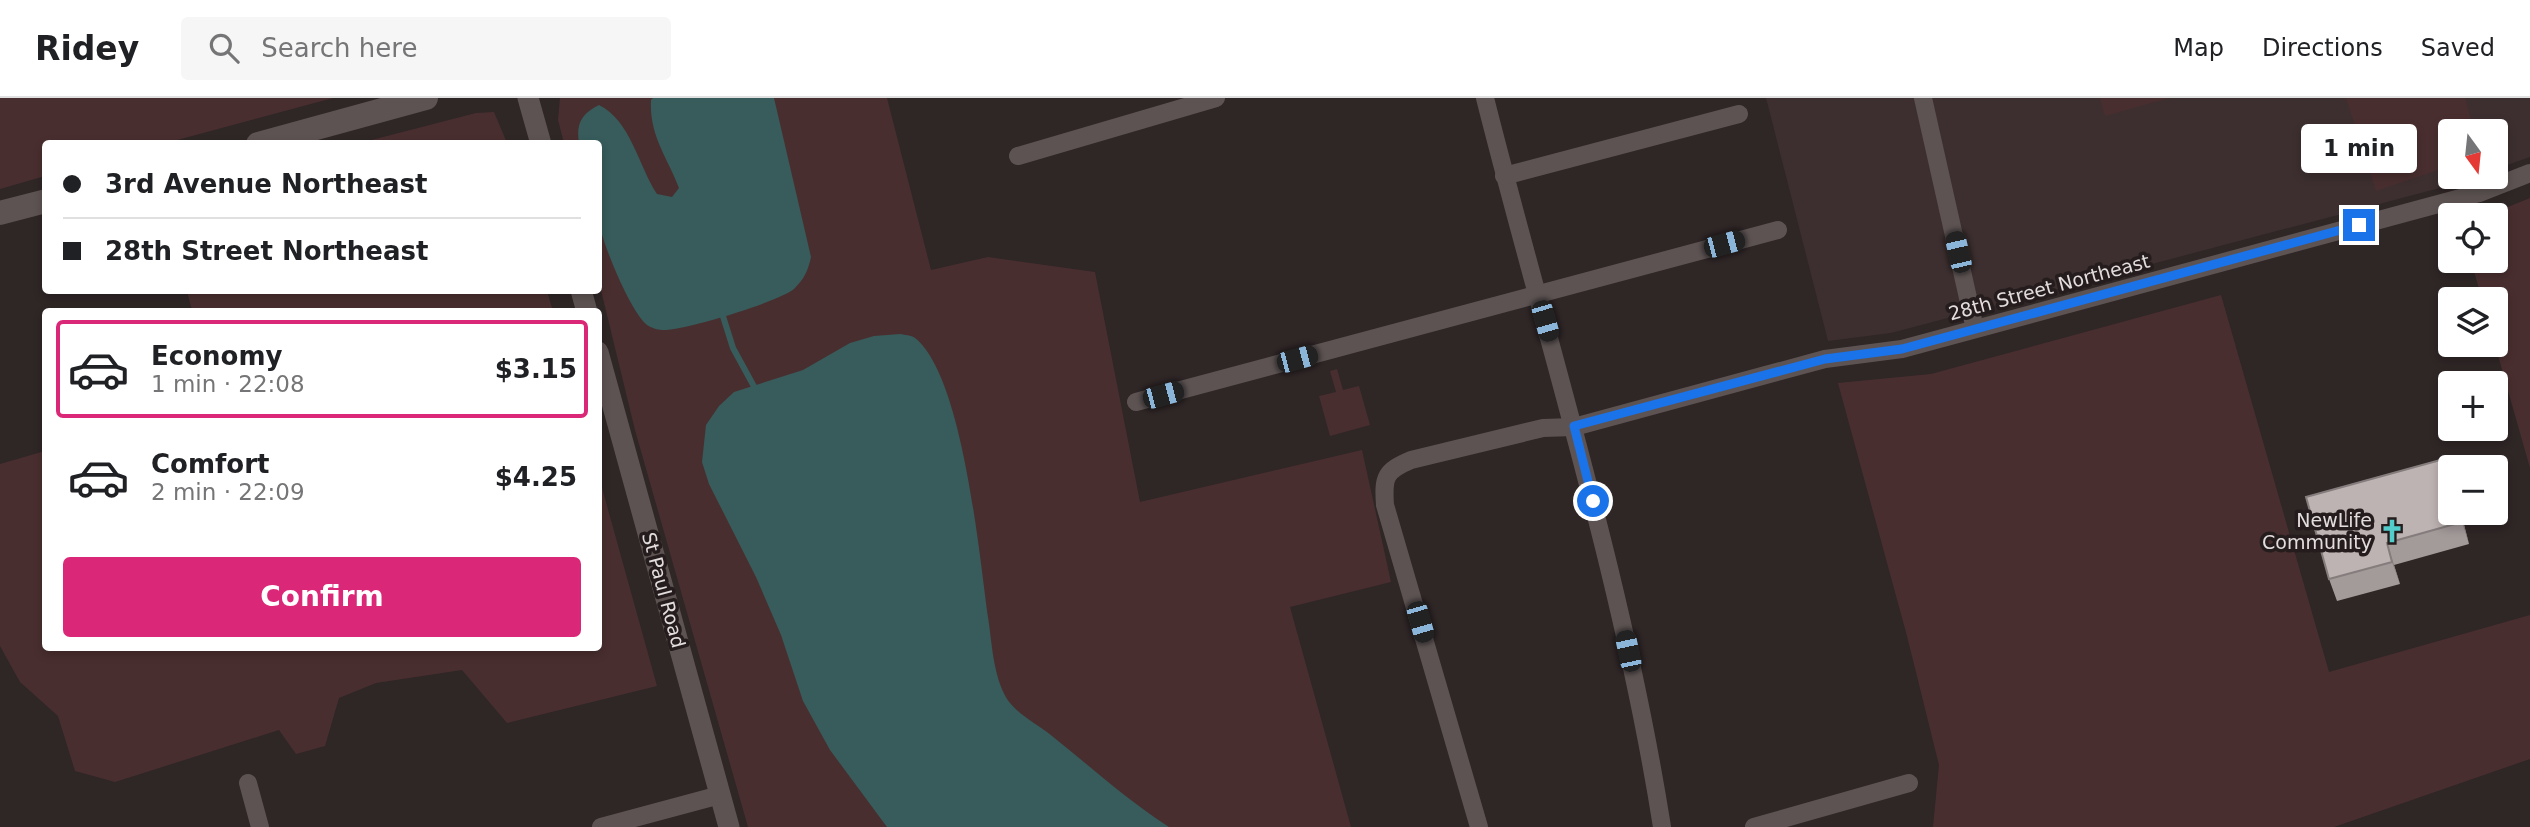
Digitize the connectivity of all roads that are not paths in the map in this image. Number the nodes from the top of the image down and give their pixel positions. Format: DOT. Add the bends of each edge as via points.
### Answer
graph roads {
  1 [pos="426,98"];
  2 [pos="528,98"];
  3 [pos="1216,98"];
  4 [pos="1485,98"];
  5 [pos="1923,98"];
  6 [pos="1739,114"];
  7 [pos="273,140"];
  8 [pos="540,140"];
  9 [pos="1018,156"];
  10 [pos="2530,173"];
  11 [pos="1504,176"];
  12 [pos="42,202"];
  13 [pos="0,213"];
  14 [pos="1778,230"];
  15 [pos="1537,295"];
  16 [pos="1975,329"];
  17 [pos="602,367"];
  18 [pos="1136,402"];
  19 [pos="1574,426"];
  20 [pos="248,783"];
  21 [pos="1909,783"];
  22 [pos="720,795"];
  23 [pos="260,827"];
  24 [pos="601,827"];
  25 [pos="729,827"];
  26 [pos="1479,827"];
  27 [pos="1662,827"];
  28 [pos="1754,827"];
  1 -- 7 [label="main road"];
  2 -- 8 [label="street"];
  3 -- 9 [label="street"];
  4 -- 11 [label="street"];
  5 -- 16 [label="street"];
  6 -- 11 [label="street"];
  10 -- 16 [label="street, 28th Street Northeast" via="2479,193"];
  11 -- 15 [label="street"];
  12 -- 13 [label="main road"];
  14 -- 15 [label="street"];
  15 -- 18 [label="street"];
  15 -- 19 [label="street"];
  16 -- 19 [label="street, 28th Street Northeast" via="1902,349 1825,359"];
  17 -- 22 [label="street, St Paul Road"];
  19 -- 26 [label="street, 28th Street Northeast" via="1542,428 1411,460 1394,467 1384,479 1385,505"];
  19 -- 27 [label="street" via="1611,575"];
  20 -- 23 [label="street"];
  21 -- 28 [label="street"];
  22 -- 24 [label="street"];
  22 -- 25 [label="street, St Paul Road"];
}
